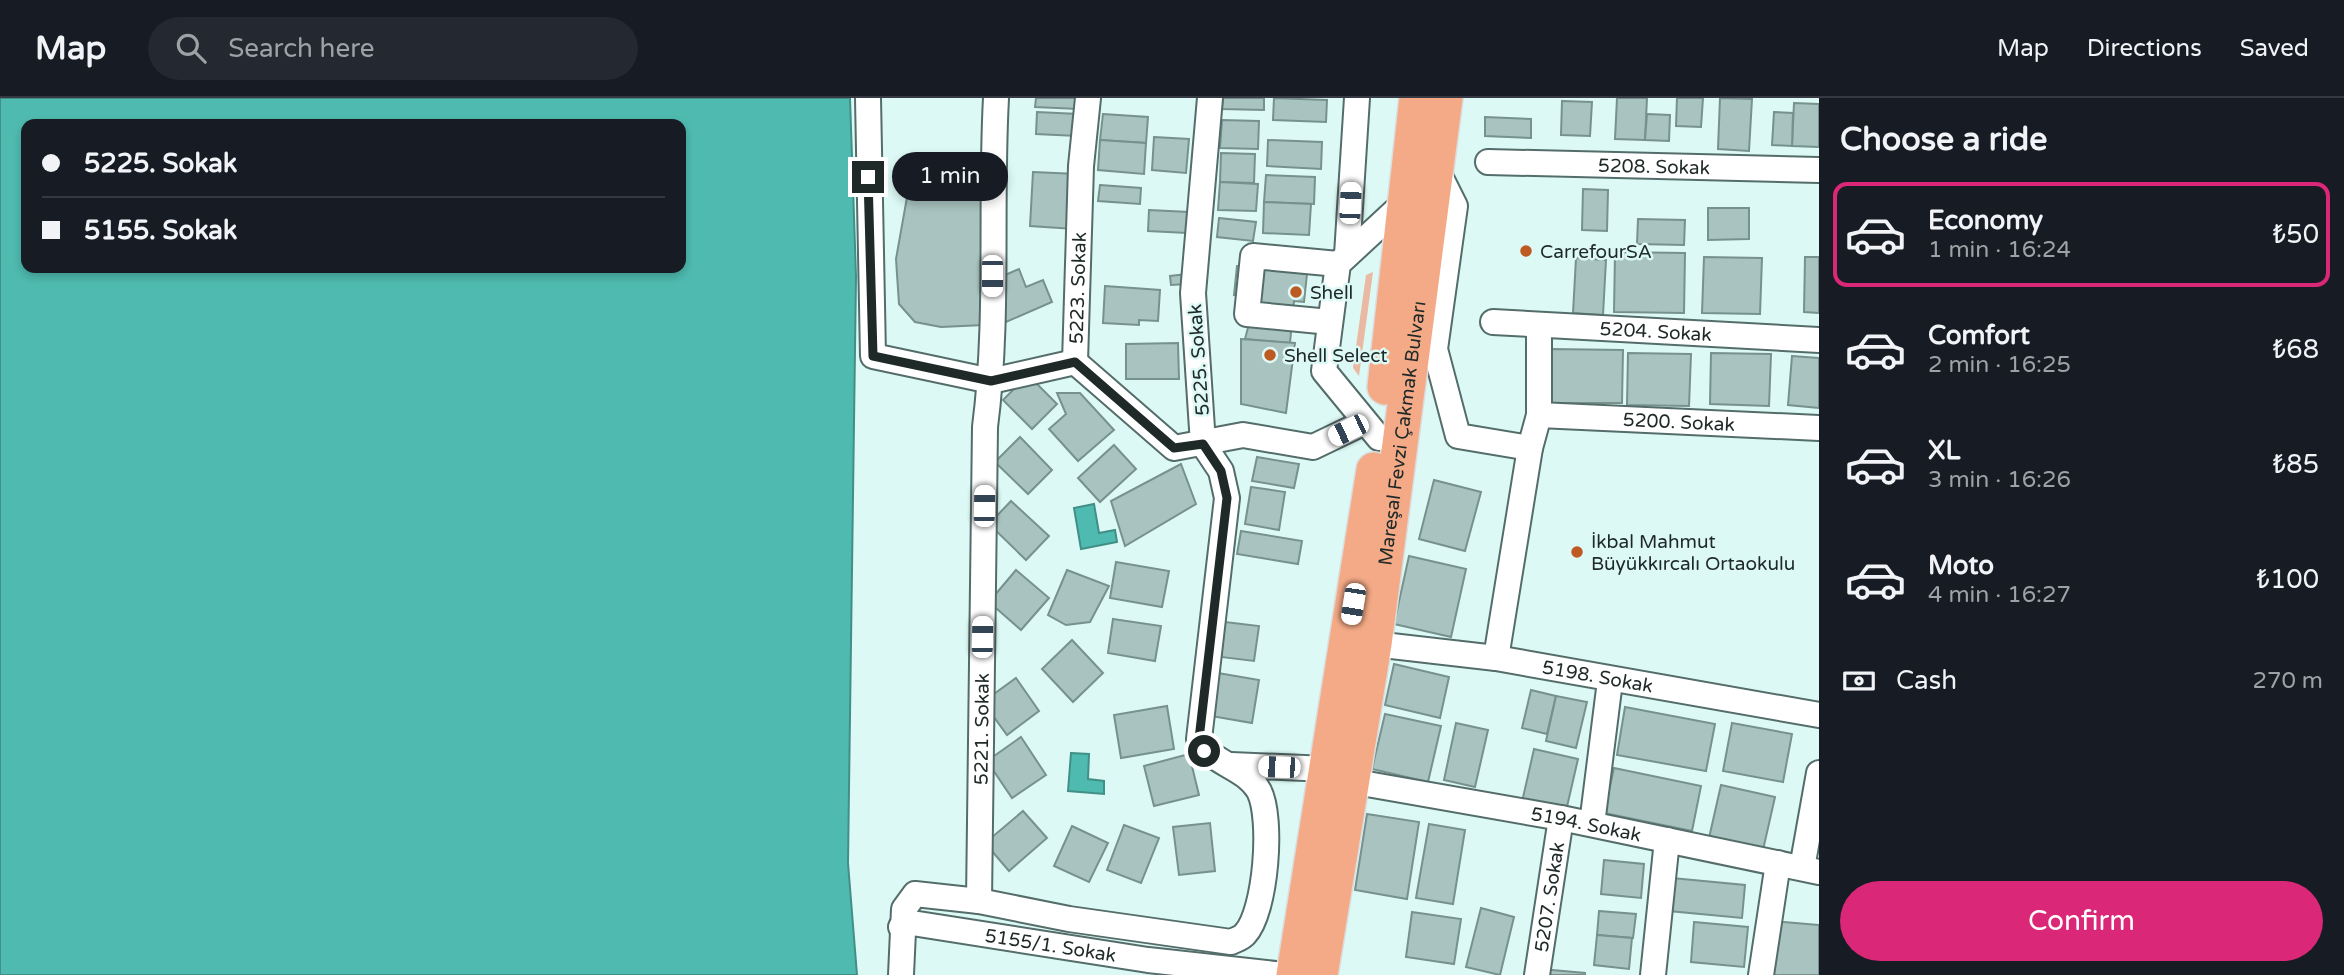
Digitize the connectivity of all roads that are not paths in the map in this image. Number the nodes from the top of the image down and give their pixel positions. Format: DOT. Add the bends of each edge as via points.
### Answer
graph roads {
  1 [pos="867,98"];
  2 [pos="996,98"];
  3 [pos="1088,98"];
  4 [pos="1210,98"];
  5 [pos="1357,98"];
  6 [pos="1418,98"];
  7 [pos="1445,98"];
  8 [pos="1489,162"];
  9 [pos="1819,170"];
  10 [pos="1406,201"];
  11 [pos="1342,260"];
  12 [pos="1431,302"];
  13 [pos="1330,322"];
  14 [pos="1493,323"];
  15 [pos="1539,325"];
  16 [pos="1819,340"];
  17 [pos="1075,362"];
  18 [pos="991,381"];
  19 [pos="1539,415"];
  20 [pos="1819,428"];
  21 [pos="1372,430"];
  22 [pos="1203,444"];
  23 [pos="1530,448"];
  24 [pos="1374,644"];
  25 [pos="1496,659"];
  26 [pos="1610,681"];
  27 [pos="1819,715"];
  28 [pos="1231,765"];
  29 [pos="1819,773"];
  30 [pos="1339,775"];
  31 [pos="1561,818"];
  32 [pos="1592,824"];
  33 [pos="1668,840"];
  34 [pos="1778,863"];
  35 [pos="1811,870"];
  36 [pos="979,901"];
  37 [pos="901,927"];
  38 [pos="1147,968"];
  39 [pos="901,975"];
  40 [pos="1284,975"];
  41 [pos="1293,975"];
  42 [pos="1320,975"];
  43 [pos="1537,975"];
  44 [pos="1653,975"];
  45 [pos="1761,975"];
  1 -- 18 [label="street" via="873,356"];
  2 -- 18 [label="street, 5221. Sokak"];
  3 -- 17 [label="street, 5223. Sokak"];
  4 -- 22 [label="street, 5225. Sokak" via="1193,293"];
  5 -- 11 [label="street"];
  6 -- 10 [label="highway, Mareşal Fevzi Çakmak Bulvarı"];
  7 -- 12 [label="highway, Mareşal Fevzi Çakmak Bulvarı"];
  8 -- 9 [label="street, 5208. Sokak"];
  10 -- 11 [label="street"];
  10 -- 21 [label="highway, Mareşal Fevzi Çakmak Bulvarı"];
  11 -- 13 [label="street"];
  11 -- 13 [label="street" via="1253,256 1247,314"];
  12 -- 23 [label="street" via="1435,349 1458,436"];
  12 -- 24 [label="highway, Mareşal Fevzi Çakmak Bulvarı"];
  13 -- 21 [label="street" via="1324,371"];
  14 -- 15 [label="street, 5204. Sokak"];
  15 -- 16 [label="street, 5204. Sokak"];
  15 -- 19 [label="street"];
  17 -- 18 [label="street"];
  17 -- 22 [label="street, 5223. Sokak" via="1174,448"];
  18 -- 36 [label="street, 5221. Sokak" via="985,441"];
  19 -- 20 [label="street, 5200. Sokak"];
  19 -- 23 [label="street"];
  21 -- 22 [label="street, 5223. Sokak" via="1312,447 1243,435"];
  21 -- 30 [label="highway, Mareşal Fevzi Çakmak Bulvarı"];
  22 -- 28 [label="street, 5225. Sokak" via="1221,471 1227,498 1199,739 1204,751"];
  23 -- 25 [label="street"];
  24 -- 25 [label="street, 5198. Sokak"];
  24 -- 30 [label="highway, Mareşal Fevzi Çakmak Bulvarı"];
  25 -- 26 [label="street, 5198. Sokak"];
  26 -- 27 [label="street, 5198. Sokak"];
  26 -- 32 [label="street"];
  28 -- 30 [label="street, 5194. Sokak"];
  28 -- 36 [label="street, 5225. Sokak" via="1259,791 1267,841 1264,883 1244,935 1231,942"];
  29 -- 35 [label="street"];
  30 -- 31 [label="street, 5194. Sokak"];
  30 -- 41 [label="highway, Mareşal Fevzi Çakmak Bulvarı"];
  30 -- 42 [label="highway, Mareşal Fevzi Çakmak Bulvarı"];
  31 -- 32 [label="street, 5194. Sokak"];
  31 -- 43 [label="street, 5207. Sokak"];
  32 -- 33 [label="street, 5194. Sokak"];
  33 -- 34 [label="street, 5194. Sokak"];
  33 -- 44 [label="street"];
  34 -- 35 [label="street, 5194. Sokak"];
  34 -- 45 [label="street"];
  36 -- 37 [label="street, 5225. Sokak" via="915,894 904,909"];
  37 -- 38 [label="street, 5155/1. Sokak" via="912,923"];
  37 -- 39 [label="street"];
  38 -- 40 [label="street, 5155/1. Sokak"];
}
